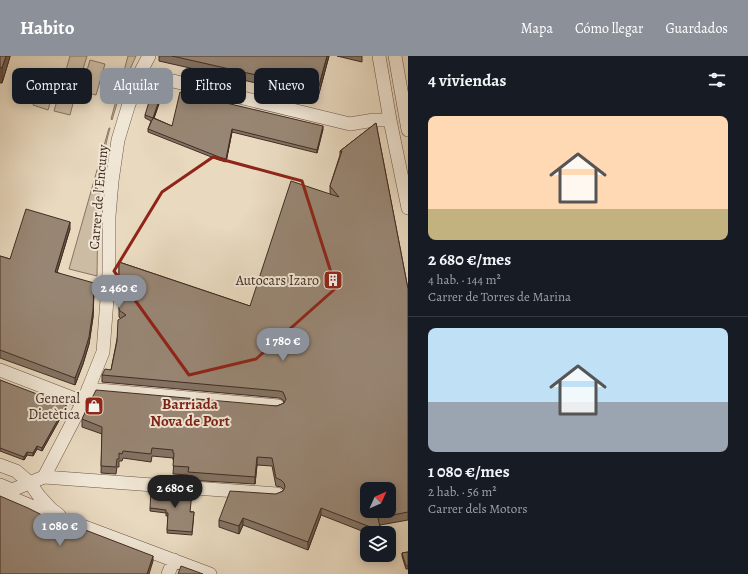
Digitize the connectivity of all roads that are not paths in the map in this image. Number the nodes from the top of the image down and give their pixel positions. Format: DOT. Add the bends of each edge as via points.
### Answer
graph roads {
  1 [pos="149,56"];
  2 [pos="379,56"];
  3 [pos="395,56"];
  4 [pos="173,81"];
  5 [pos="390,120"];
  6 [pos="408,130"];
  7 [pos="408,208"];
  8 [pos="0,370"];
  9 [pos="88,389"];
  10 [pos="83,402"];
  11 [pos="278,406"];
  12 [pos="0,465"];
  13 [pos="44,477"];
  14 [pos="30,483"];
  15 [pos="0,485"];
  16 [pos="0,493"];
  17 [pos="277,494"];
  18 [pos="69,521"];
  19 [pos="174,560"];
  20 [pos="168,574"];
  21 [pos="210,574"];
  1 -- 9 [label="street, Carrer de l'Encuny" via="141,71 118,140 109,216 109,273 103,352"];
  2 -- 5 [label="street"];
  3 -- 6 [label="street"];
  4 -- 5 [label="street" via="350,124"];
  5 -- 7 [label="street"];
  8 -- 10 [label="street"];
  9 -- 10 [label="street, Carrer de l'Encuny"];
  9 -- 11 [label="street"];
  10 -- 13 [label="street, Carrer de l'Encuny"];
  12 -- 14 [label="street" via="16,471"];
  13 -- 14 [label="street"];
  13 -- 17 [label="street"];
  14 -- 15 [label="street" via="12,490"];
  14 -- 18 [label="street" via="51,509"];
  16 -- 18 [label="street" via="50,516"];
  18 -- 19 [label="street"];
  19 -- 20 [label="street"];
  19 -- 21 [label="street"];
}
